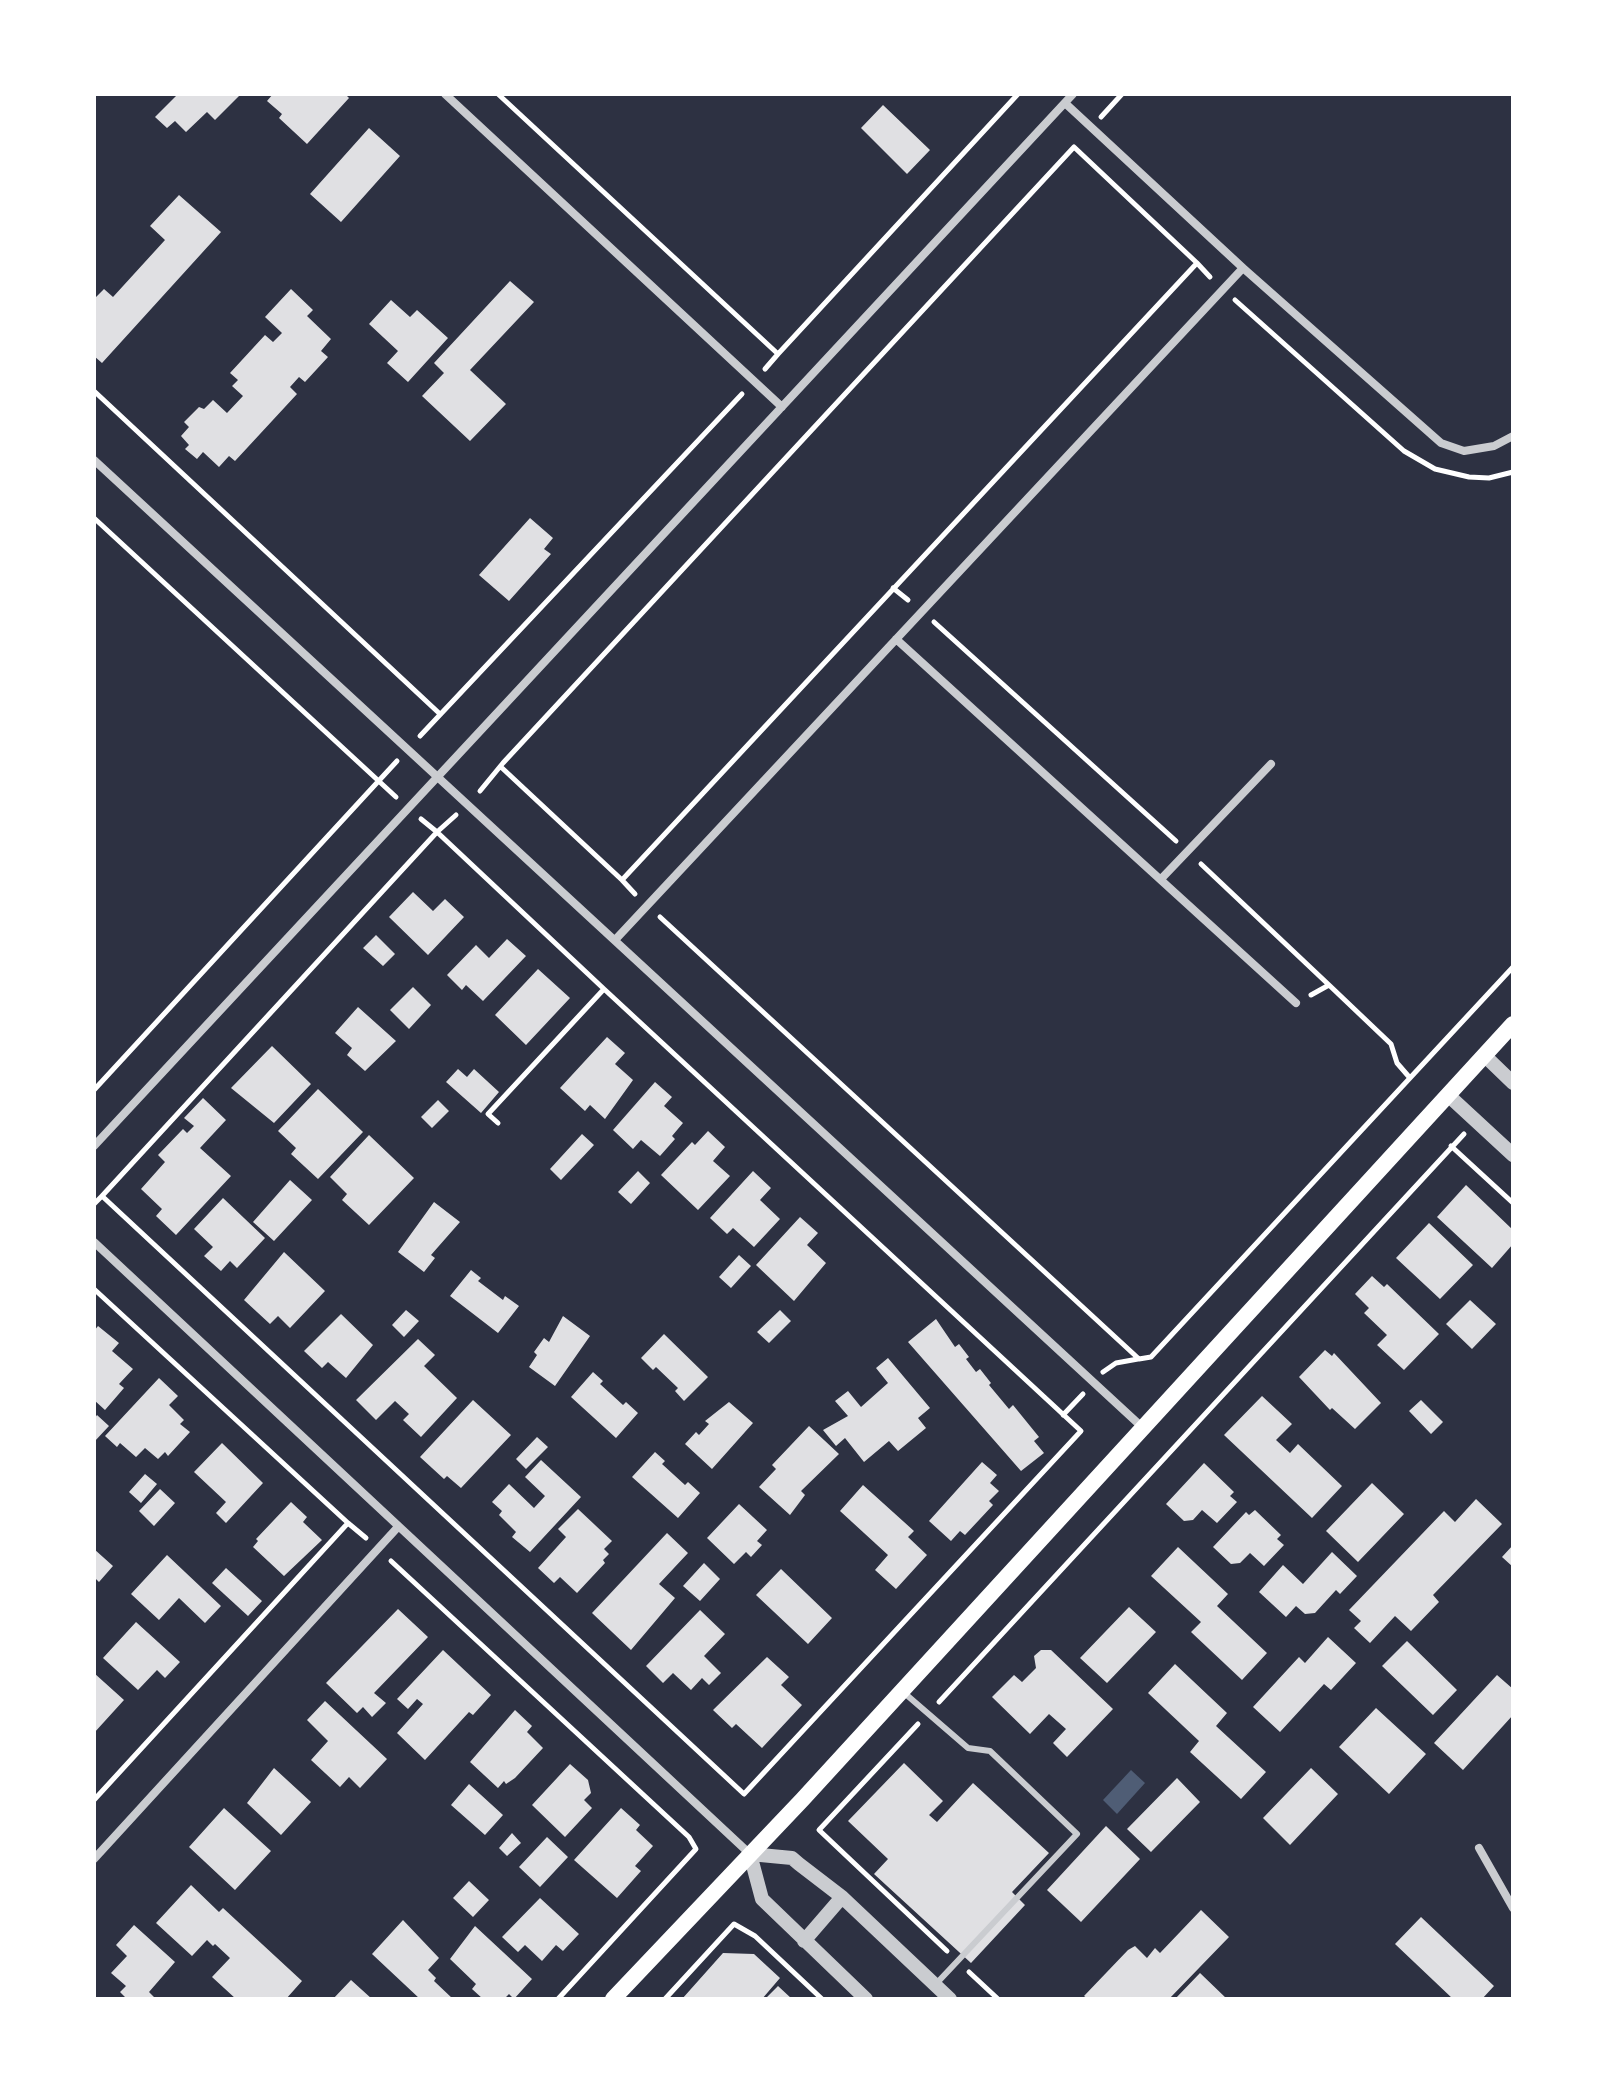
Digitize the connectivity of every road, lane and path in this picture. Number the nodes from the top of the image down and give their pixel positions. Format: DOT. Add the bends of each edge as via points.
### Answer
graph roads {
  1 [pos="445,94"];
  2 [pos="498,94"];
  3 [pos="1018,94"];
  4 [pos="1073,94"];
  5 [pos="1065,103"];
  6 [pos="1197,263"];
  7 [pos="1243,268"];
  8 [pos="1222,290"];
  9 [pos="778,354"];
  10 [pos="755,382"];
  11 [pos="94,391"];
  12 [pos="782,407"];
  13 [pos="1513,436"];
  14 [pos="94,460"];
  15 [pos="1513,472"];
  16 [pos="94,518"];
  17 [pos="893,588"];
  18 [pos="922,612"];
  19 [pos="896,639"];
  20 [pos="440,714"];
  21 [pos="407,749"];
  22 [pos="1271,764"];
  23 [pos="501,767"];
  24 [pos="438,777"];
  25 [pos="379,781"];
  26 [pos="468,805"];
  27 [pos="437,832"];
  28 [pos="1188,851"];
  29 [pos="1161,879"];
  30 [pos="622,880"];
  31 [pos="647,905"];
  32 [pos="615,940"];
  33 [pos="1513,967"];
  34 [pos="1329,985"];
  35 [pos="604,989"];
  36 [pos="1296,1003"];
  37 [pos="1513,1024"];
  38 [pos="1484,1055"];
  39 [pos="1410,1078"];
  40 [pos="1513,1083"];
  41 [pos="94,1090"];
  42 [pos="1448,1095"];
  43 [pos="498,1123"];
  44 [pos="1479,1124"];
  45 [pos="94,1146"];
  46 [pos="1451,1146"];
  47 [pos="1513,1155"];
  48 [pos="102,1196"];
  49 [pos="1513,1203"];
  50 [pos="94,1204"];
  51 [pos="94,1242"];
  52 [pos="94,1289"];
  53 [pos="1142,1427"];
  54 [pos="348,1523"];
  55 [pos="397,1528"];
  56 [pos="378,1549"];
  57 [pos="1040,1594"];
  58 [pos="901,1690"];
  59 [pos="94,1800"];
  60 [pos="819,1830"];
  61 [pos="1479,1848"];
  62 [pos="750,1854"];
  63 [pos="94,1859"];
  64 [pos="842,1897"];
  65 [pos="1513,1908"];
  66 [pos="804,1941"];
  67 [pos="959,1962"];
  68 [pos="935,1985"];
  69 [pos="558,1999"];
  70 [pos="613,1999"];
  71 [pos="665,1999"];
  72 [pos="822,1999"];
  73 [pos="866,1999"];
  74 [pos="950,1999"];
  75 [pos="998,1999"];
  1 -- 10 [label="street"];
  2 -- 9 [label="path"];
  3 -- 9 [label="path"];
  4 -- 5 [label="street"];
  5 -- 7 [label="street"];
  5 -- 12 [label="street"];
  6 -- 8 [label="path"];
  6 -- 17 [label="path"];
  6 -- 23 [label="path" via="1074,147"];
  7 -- 8 [label="street"];
  7 -- 13 [label="street" via="1441,443 1464,451 1494,446"];
  8 -- 15 [label="path" via="1404,451 1435,469 1469,477"];
  8 -- 18 [label="street"];
  9 -- 10 [label="path"];
  10 -- 12 [label="street"];
  10 -- 20 [label="path"];
  11 -- 20 [label="path"];
  12 -- 24 [label="street"];
  14 -- 21 [label="street"];
  16 -- 25 [label="path"];
  17 -- 18 [label="path"];
  17 -- 30 [label="path"];
  18 -- 19 [label="street"];
  18 -- 28 [label="path"];
  19 -- 29 [label="street"];
  19 -- 31 [label="street"];
  20 -- 21 [label="path"];
  21 -- 24 [label="street"];
  21 -- 25 [label="path"];
  22 -- 28 [label="street"];
  23 -- 26 [label="path"];
  23 -- 30 [label="path"];
  24 -- 26 [label="street"];
  24 -- 45 [label="street"];
  25 -- 41 [label="path"];
  26 -- 27 [label="path"];
  26 -- 32 [label="street"];
  27 -- 35 [label="path"];
  27 -- 48 [label="path"];
  28 -- 29 [label="street"];
  28 -- 34 [label="path"];
  29 -- 36 [label="street"];
  30 -- 31 [label="path"];
  31 -- 32 [label="street"];
  31 -- 39 [label="path" via="1139,1359 1151,1357"];
  32 -- 53 [label="street"];
  33 -- 39 [label="path"];
  34 -- 36 [label="path"];
  34 -- 39 [label="path" via="1391,1044 1397,1063"];
  35 -- 43 [label="path" via="488,1114"];
  35 -- 48 [label="path" via="1081,1431 744,1794"];
  37 -- 38 [label="main road"];
  38 -- 40 [label="street"];
  38 -- 42 [label="main road"];
  42 -- 44 [label="street"];
  42 -- 53 [label="main road"];
  44 -- 46 [label="path"];
  44 -- 47 [label="street"];
  46 -- 49 [label="path"];
  46 -- 57 [label="path"];
  48 -- 50 [label="path"];
  51 -- 55 [label="street"];
  52 -- 54 [label="path"];
  53 -- 58 [label="main road"];
  54 -- 56 [label="path"];
  54 -- 59 [label="path"];
  55 -- 56 [label="street"];
  55 -- 62 [label="street"];
  56 -- 63 [label="street"];
  56 -- 69 [label="path" via="696,1849"];
  58 -- 62 [label="main road"];
  58 -- 67 [label="lane" via="968,1748 990,1751 1077,1834"];
  60 -- 67 [label="path"];
  61 -- 65 [label="street"];
  62 -- 64 [label="street" via="792,1858"];
  62 -- 66 [label="street" via="762,1899"];
  62 -- 70 [label="main road"];
  64 -- 66 [label="street"];
  64 -- 68 [label="street"];
  66 -- 73 [label="street"];
  67 -- 68 [label="lane"];
  67 -- 75 [label="path"];
  68 -- 74 [label="street"];
  71 -- 72 [label="path" via="734,1924 755,1936"];
}
